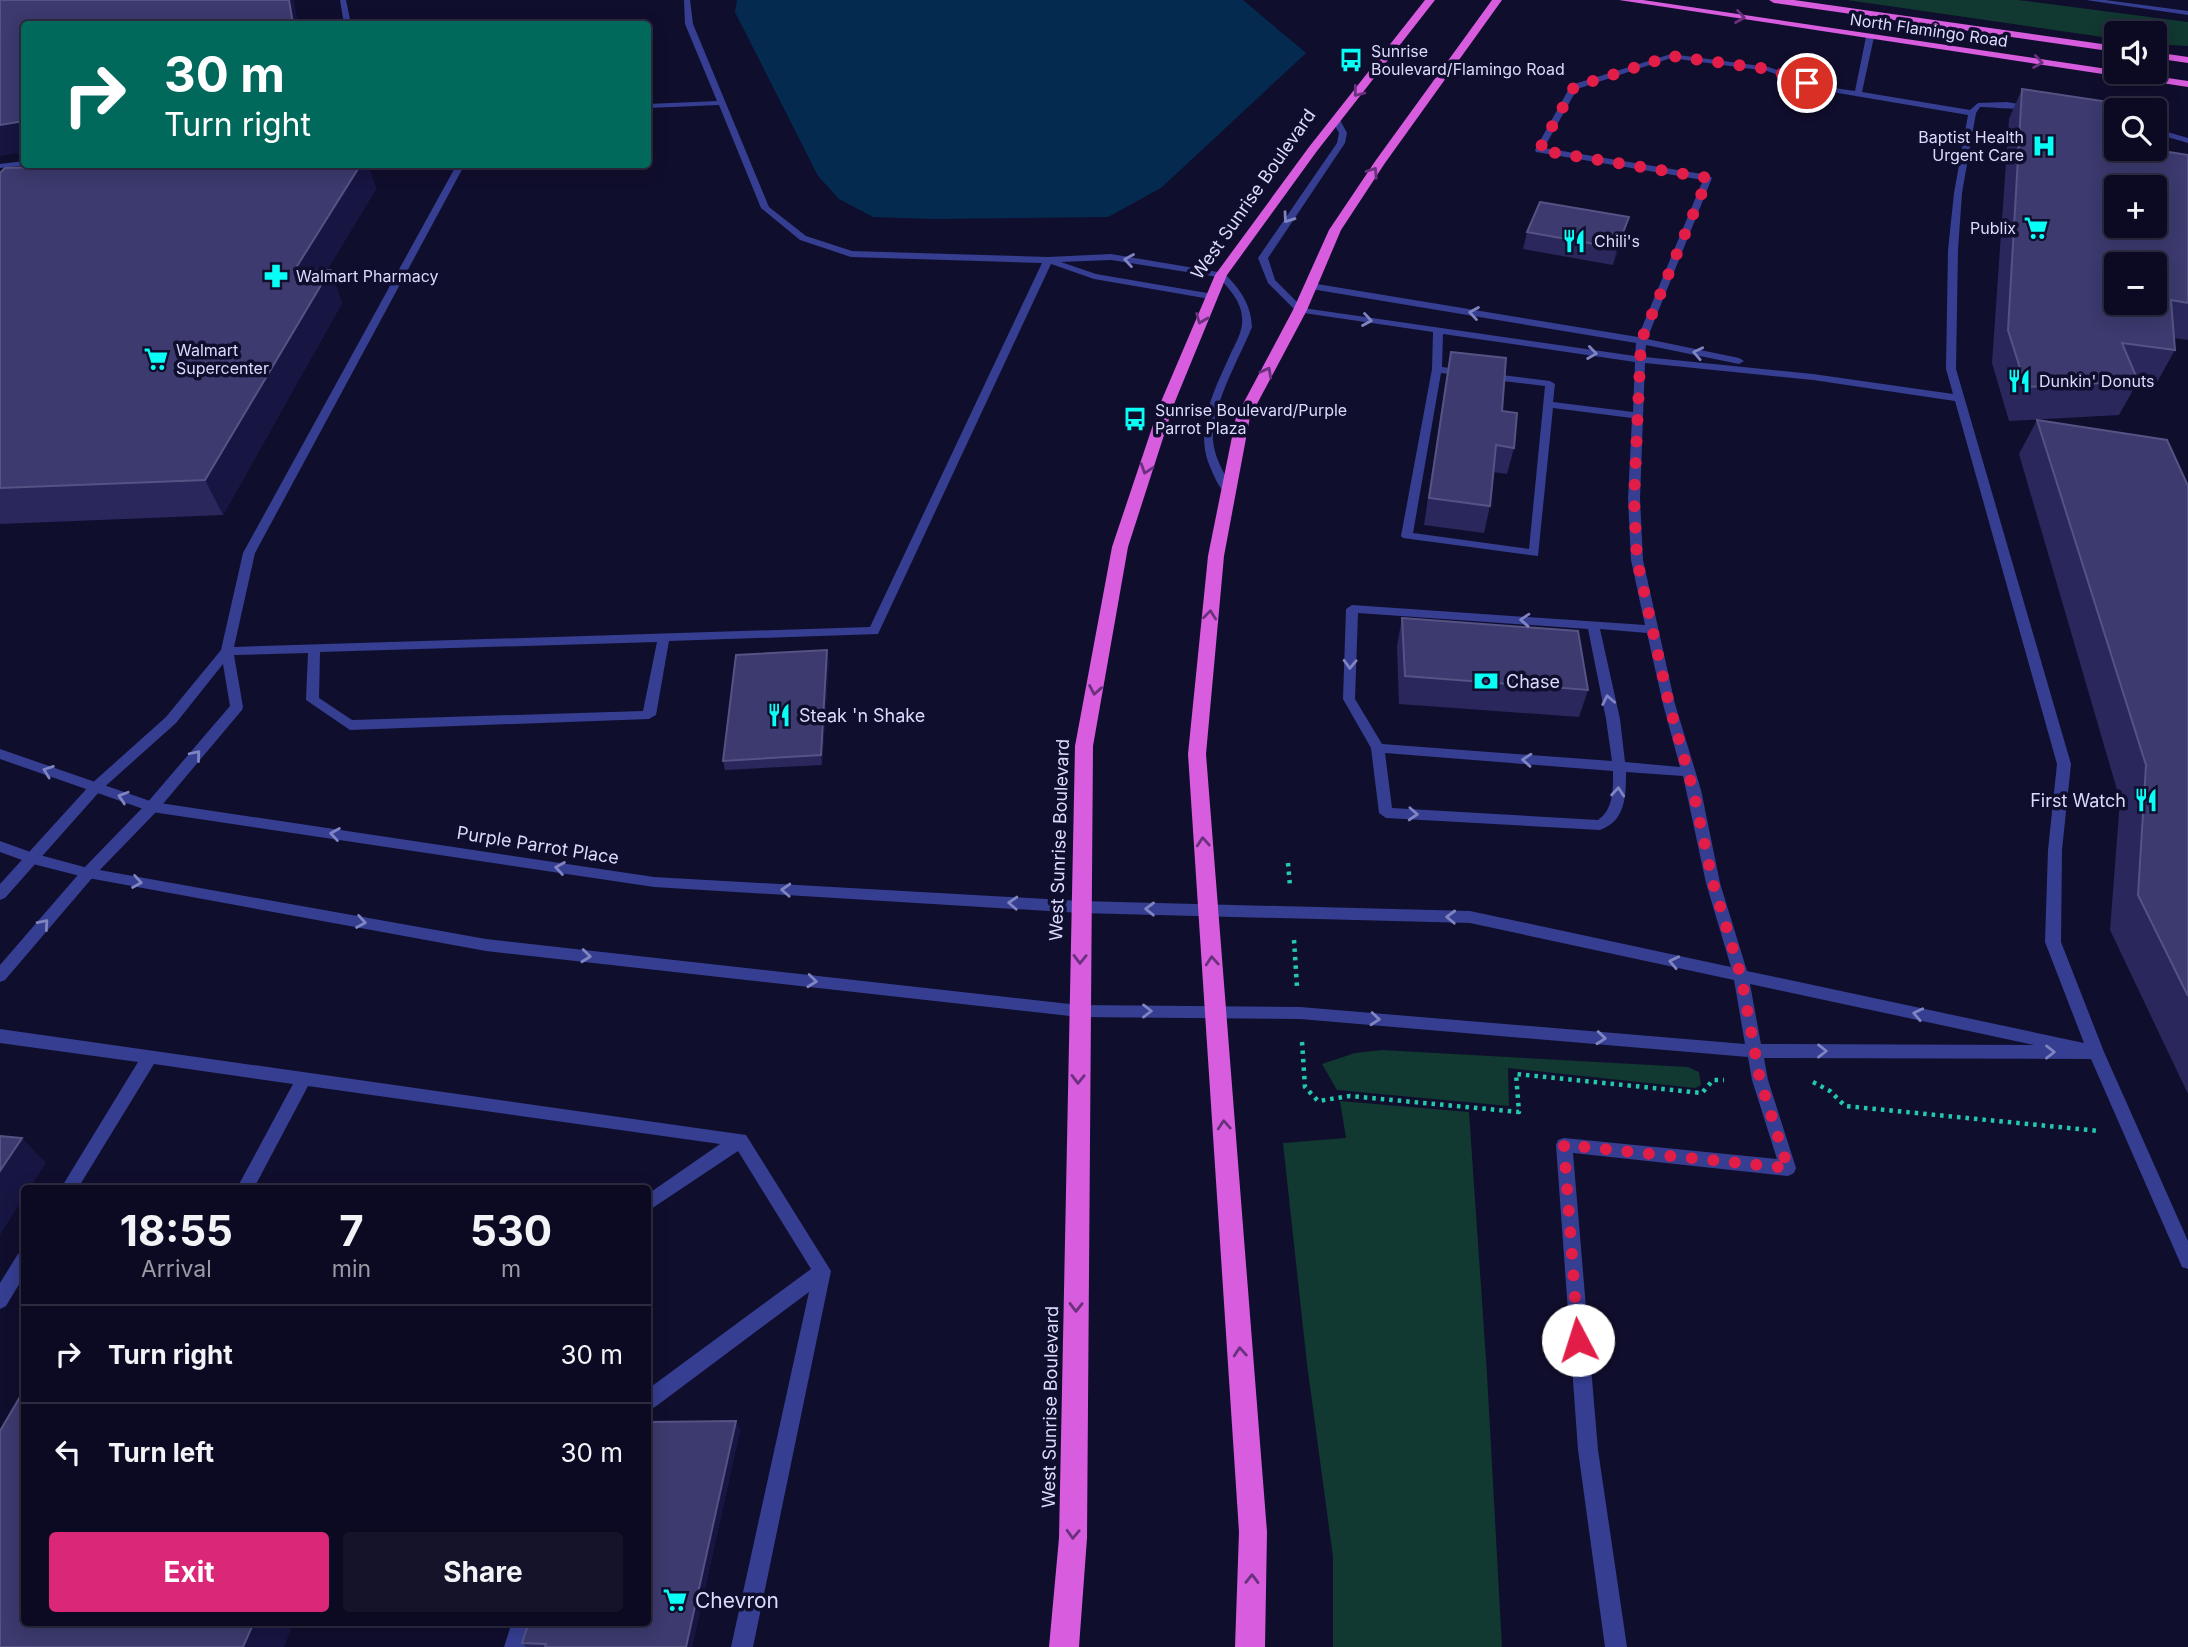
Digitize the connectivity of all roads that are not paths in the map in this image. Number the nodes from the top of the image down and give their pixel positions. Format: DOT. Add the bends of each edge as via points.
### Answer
graph roads {
  1 [pos="343,0"];
  2 [pos="687,0"];
  3 [pos="1430,0"];
  4 [pos="1497,0"];
  5 [pos="1624,0"];
  6 [pos="1774,0"];
  7 [pos="2089,0"];
  8 [pos="2106,1"];
  9 [pos="2188,13"];
  10 [pos="347,21"];
  11 [pos="1870,37"];
  12 [pos="2104,47"];
  13 [pos="2167,57"];
  14 [pos="2188,60"];
  15 [pos="2188,84"];
  16 [pos="1858,94"];
  17 [pos="722,103"];
  18 [pos="651,106"];
  19 [pos="2034,108"];
  20 [pos="1972,113"];
  21 [pos="2075,114"];
  22 [pos="2104,118"];
  23 [pos="1336,120"];
  24 [pos="2167,134"];
  25 [pos="2188,141"];
  26 [pos="21,163"];
  27 [pos="0,166"];
  28 [pos="459,168"];
  29 [pos="1048,260"];
  30 [pos="1221,275"];
  31 [pos="1311,286"];
  32 [pos="1210,296"];
  33 [pos="1300,310"];
  34 [pos="1438,331"];
  35 [pos="1641,341"];
  36 [pos="1638,359"];
  37 [pos="1437,369"];
  38 [pos="1812,377"];
  39 [pos="1958,398"];
  40 [pos="1548,404"];
  41 [pos="1637,416"];
  42 [pos="1229,492"];
  43 [pos="1593,624"];
  44 [pos="1651,629"];
  45 [pos="664,637"];
  46 [pos="314,649"];
  47 [pos="227,651"];
  48 [pos="1378,748"];
  49 [pos="0,754"];
  50 [pos="1619,767"];
  51 [pos="1689,772"];
  52 [pos="95,788"];
  53 [pos="152,807"];
  54 [pos="0,846"];
  55 [pos="33,859"];
  56 [pos="88,873"];
  57 [pos="0,894"];
  58 [pos="1081,908"];
  59 [pos="1208,910"];
  60 [pos="0,976"];
  61 [pos="1741,976"];
  62 [pos="1079,1011"];
  63 [pos="1215,1012"];
  64 [pos="0,1036"];
  65 [pos="1754,1051"];
  66 [pos="2096,1052"];
  67 [pos="150,1057"];
  68 [pos="304,1079"];
  69 [pos="740,1140"];
  70 [pos="71,1185"];
  71 [pos="247,1185"];
  72 [pos="651,1201"];
  73 [pos="2188,1261"];
  74 [pos="21,1265"];
  75 [pos="822,1271"];
  76 [pos="0,1300"];
  77 [pos="651,1398"];
  78 [pos="522,1626"];
  79 [pos="515,1647"];
  80 [pos="742,1647"];
  81 [pos="1064,1647"];
  82 [pos="1250,1647"];
  83 [pos="1616,1647"];
  1 -- 10 [label="street"];
  2 -- 17 [label="street" via="689,24"];
  3 -- 23 [label="highway, West Sunrise Boulevard, one-way"];
  31 -- 4 [label="highway, one-way" via="1342,218"];
  5 -- 11 [label="highway, North Flamingo Road, one-way"];
  6 -- 12 [label="highway, North Flamingo Road"];
  7 -- 8 [label="street"];
  8 -- 9 [label="street"];
  11 -- 15 [label="highway, North Flamingo Road, one-way"];
  11 -- 16 [label="street"];
  13 -- 14 [label="highway"];
  16 -- 20 [label="street"];
  16 -- 35 [label="street" via="1826,89 1768,69 1671,56 1574,87 1539,150 1708,178"];
  17 -- 18 [label="street"];
  17 -- 29 [label="street" via="765,208 803,238 851,254"];
  19 -- 20 [label="street" via="1978,105"];
  20 -- 39 [label="street" via="1953,250 1951,369"];
  21 -- 22 [label="street"];
  23 -- 30 [label="highway, West Sunrise Boulevard"];
  23 -- 33 [label="street, one-way" via="1343,133 1341,143 1263,258 1271,281"];
  24 -- 25 [label="street"];
  26 -- 27 [label="street"];
  28 -- 47 [label="street" via="249,553"];
  30 -- 29 [label="street, one-way" via="1111,257"];
  29 -- 32 [label="street" via="1094,276"];
  29 -- 45 [label="street" via="874,631"];
  30 -- 32 [label="highway, West Sunrise Boulevard"];
  30 -- 42 [label="street" via="1248,314 1207,439"];
  31 -- 33 [label="highway"];
  35 -- 31 [label="street, one-way"];
  32 -- 58 [label="highway, West Sunrise Boulevard, one-way" via="1167,404 1120,547 1084,746"];
  33 -- 34 [label="street, one-way"];
  42 -- 33 [label="highway, one-way" via="1243,417"];
  34 -- 36 [label="street, one-way"];
  34 -- 37 [label="street"];
  35 -- 36 [label="street"];
  38 -- 35 [label="street, one-way"];
  36 -- 38 [label="street"];
  36 -- 41 [label="street"];
  37 -- 40 [label="street" via="1550,384"];
  37 -- 40 [label="street" via="1407,536 1534,553"];
  38 -- 39 [label="street"];
  39 -- 66 [label="street" via="2064,764 2055,850 2053,942"];
  40 -- 41 [label="street"];
  41 -- 44 [label="street" via="1637,560"];
  59 -- 42 [label="highway, one-way" via="1197,754 1216,556"];
  43 -- 44 [label="street"];
  43 -- 48 [label="street, one-way" via="1352,609 1349,699"];
  50 -- 43 [label="street, one-way"];
  44 -- 51 [label="street"];
  45 -- 46 [label="street"];
  45 -- 46 [label="street" via="649,715 350,725 312,700"];
  46 -- 47 [label="street"];
  47 -- 52 [label="street" via="171,720"];
  53 -- 47 [label="street, one-way" via="237,707"];
  50 -- 48 [label="street, one-way"];
  48 -- 50 [label="street, one-way" via="1386,813 1600,825 1616,810"];
  52 -- 49 [label="street, Purple Parrot Place, one-way"];
  50 -- 51 [label="street"];
  51 -- 61 [label="street" via="1713,883"];
  53 -- 52 [label="street, Purple Parrot Place, one-way"];
  52 -- 55 [label="street"];
  53 -- 56 [label="street"];
  58 -- 53 [label="street, Purple Parrot Place, one-way" via="654,882"];
  54 -- 55 [label="street"];
  55 -- 56 [label="street"];
  55 -- 57 [label="street"];
  60 -- 56 [label="street, one-way"];
  56 -- 62 [label="street, one-way" via="486,945"];
  59 -- 58 [label="street, Purple Parrot Place, one-way"];
  58 -- 62 [label="highway, West Sunrise Boulevard, one-way"];
  61 -- 59 [label="street, Purple Parrot Place, one-way" via="1470,917"];
  63 -- 59 [label="highway, one-way"];
  61 -- 65 [label="street"];
  66 -- 61 [label="street, Purple Parrot Place, one-way"];
  62 -- 63 [label="street, one-way"];
  62 -- 81 [label="highway, West Sunrise Boulevard, one-way" via="1073,1538"];
  63 -- 65 [label="street, one-way" via="1300,1013"];
  82 -- 63 [label="highway, one-way" via="1253,1532"];
  64 -- 67 [label="street"];
  65 -- 66 [label="street, one-way"];
  65 -- 83 [label="street" via="1788,1168 1564,1145 1588,1450"];
  66 -- 73 [label="street"];
  67 -- 68 [label="street"];
  67 -- 70 [label="street"];
  68 -- 69 [label="street"];
  68 -- 71 [label="street"];
  69 -- 72 [label="street"];
  69 -- 75 [label="street"];
  74 -- 76 [label="street"];
  75 -- 77 [label="street"];
  75 -- 80 [label="street"];
  78 -- 79 [label="street"];
}
